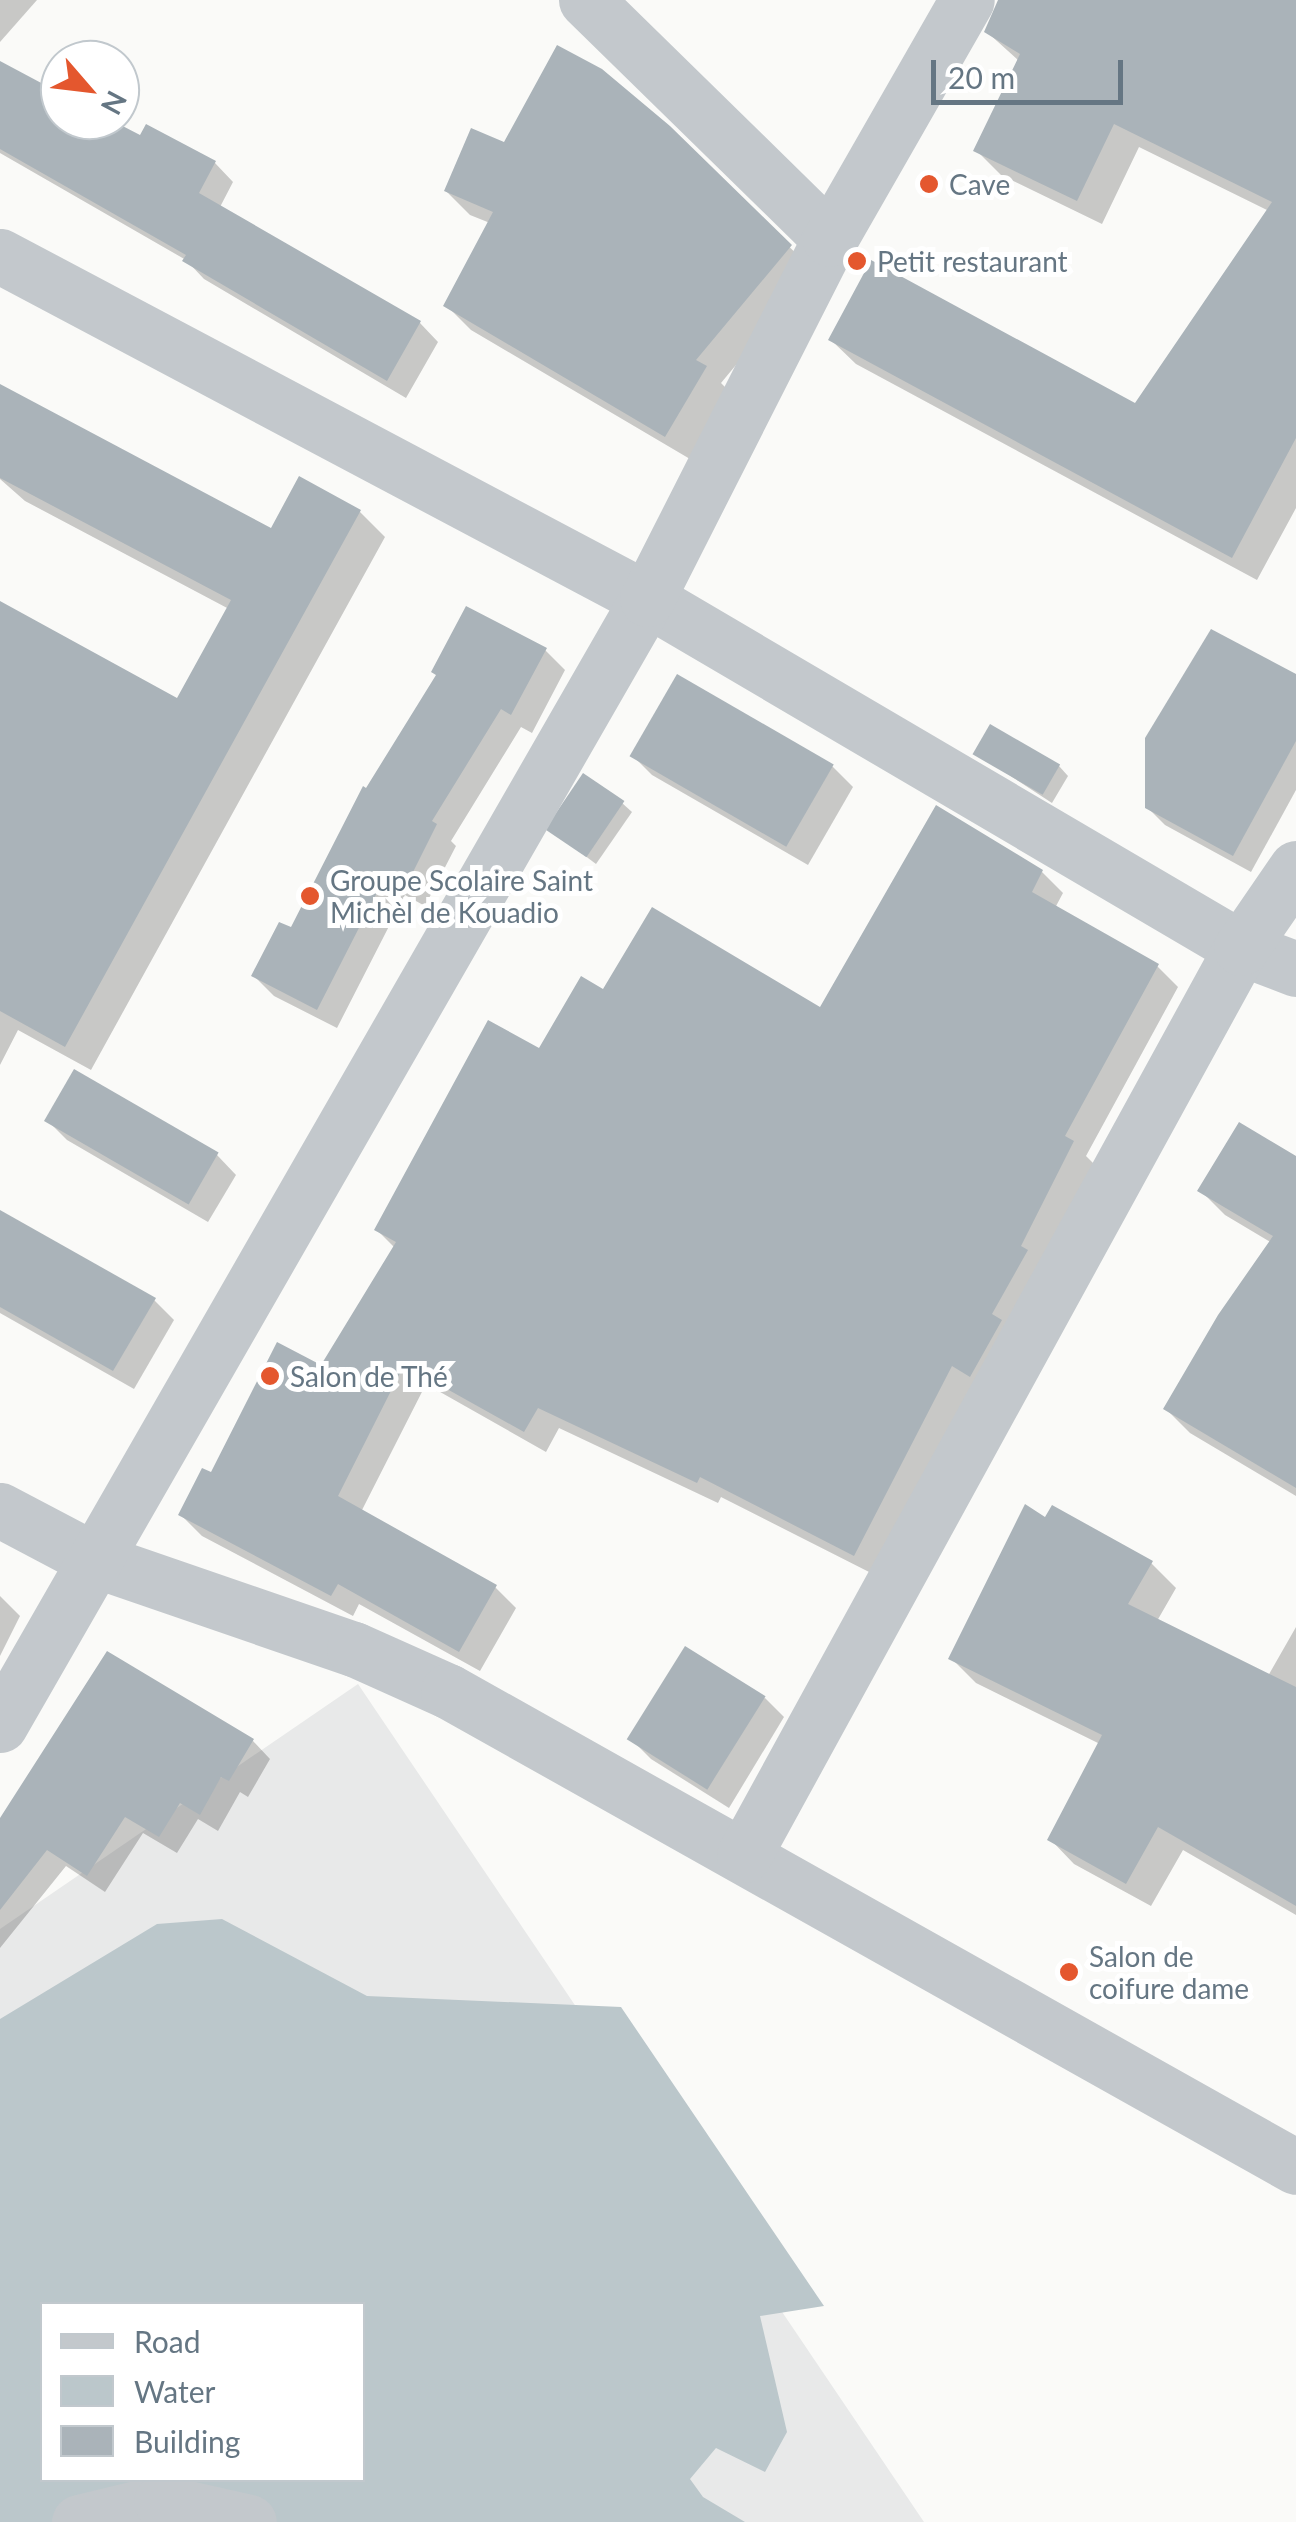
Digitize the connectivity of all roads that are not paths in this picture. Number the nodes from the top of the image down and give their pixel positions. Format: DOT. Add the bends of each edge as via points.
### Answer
graph roads {
  1 [pos="586,0"];
  2 [pos="967,0"];
  3 [pos="830,239"];
  4 [pos="3,264"];
  5 [pos="647,600"];
  6 [pos="1296,868"];
  7 [pos="1241,948"];
  8 [pos="1296,969"];
  9 [pos="0,1510"];
  10 [pos="96,1560"];
  11 [pos="0,1725"];
  12 [pos="744,1855"];
  13 [pos="1296,2167"];
  14 [pos="79,2522"];
  15 [pos="248,2522"];
  1 -- 3 [label="street"];
  2 -- 3 [label="street"];
  3 -- 5 [label="street"];
  4 -- 5 [label="street"];
  5 -- 7 [label="street"];
  5 -- 10 [label="street"];
  6 -- 7 [label="street"];
  7 -- 8 [label="street"];
  7 -- 12 [label="street"];
  9 -- 10 [label="street"];
  10 -- 11 [label="street"];
  10 -- 12 [label="street" via="354,1649 448,1691"];
  12 -- 13 [label="street"];
  14 -- 15 [label="street" via="162,2502"];
}
